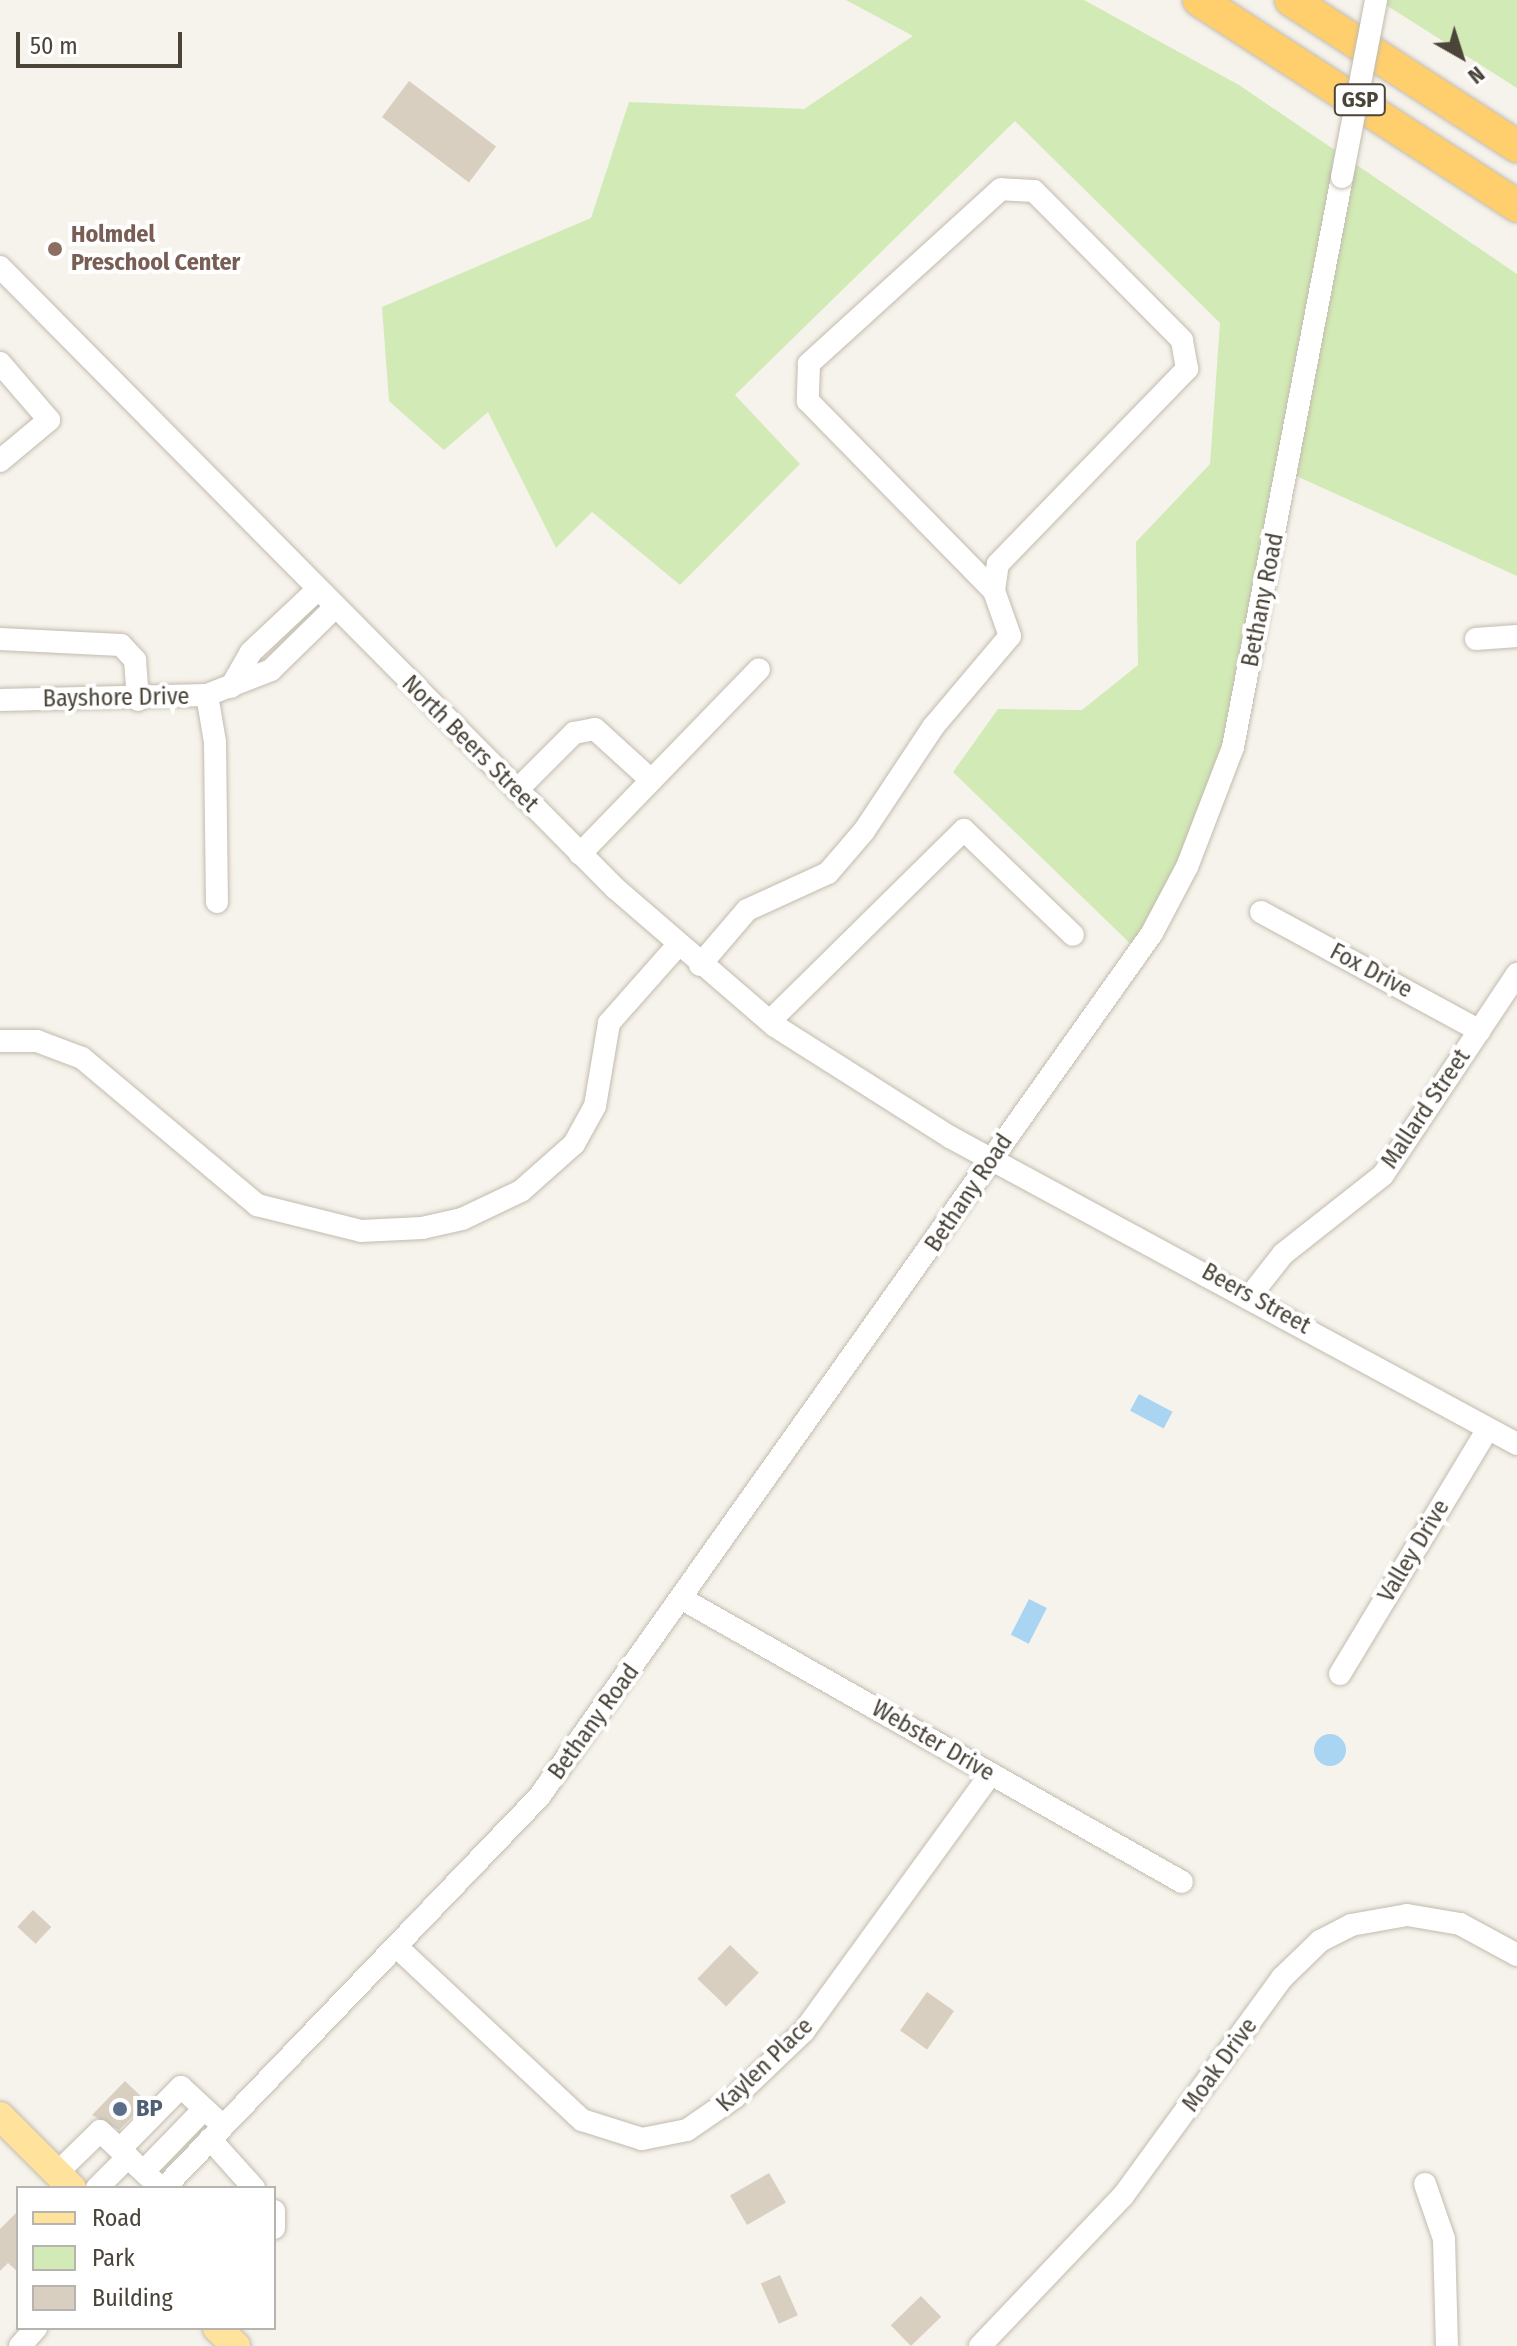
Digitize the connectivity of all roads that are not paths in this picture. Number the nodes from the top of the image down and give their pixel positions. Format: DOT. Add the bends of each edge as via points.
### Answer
graph roads {
  1 [pos="1199,0"];
  2 [pos="1291,0"];
  3 [pos="1376,0"];
  4 [pos="1517,146"];
  5 [pos="1517,206"];
  6 [pos="0,267"];
  7 [pos="0,363"];
  8 [pos="0,461"];
  9 [pos="317,590"];
  10 [pos="994,591"];
  11 [pos="334,608"];
  12 [pos="1517,636"];
  13 [pos="0,639"];
  14 [pos="1476,639"];
  15 [pos="759,669"];
  16 [pos="231,687"];
  17 [pos="207,695"];
  18 [pos="0,700"];
  19 [pos="138,700"];
  20 [pos="651,780"];
  21 [pos="517,790"];
  22 [pos="580,854"];
  23 [pos="217,902"];
  24 [pos="1261,912"];
  25 [pos="1073,935"];
  26 [pos="678,945"];
  27 [pos="700,965"];
  28 [pos="1517,974"];
  29 [pos="770,1021"];
  30 [pos="1480,1031"];
  31 [pos="0,1041"];
  32 [pos="994,1156"];
  33 [pos="1250,1296"];
  34 [pos="1488,1429"];
  35 [pos="1517,1444"];
  36 [pos="684,1600"];
  37 [pos="1340,1674"];
  38 [pos="991,1774"];
  39 [pos="1182,1882"];
  40 [pos="397,1947"];
  41 [pos="1517,1955"];
  42 [pos="204,2109"];
  43 [pos="0,2116"];
  44 [pos="216,2132"];
  45 [pos="131,2159"];
  46 [pos="64,2180"];
  47 [pos="1425,2184"];
  48 [pos="99,2186"];
  49 [pos="160,2186"];
  50 [pos="164,2186"];
  51 [pos="253,2186"];
  52 [pos="34,2330"];
  53 [pos="219,2330"];
  54 [pos="20,2346"];
  55 [pos="236,2346"];
  56 [pos="980,2346"];
  57 [pos="1447,2346"];
  1 -- 5 [label="highway, GSP"];
  2 -- 4 [label="highway, GSP"];
  3 -- 32 [label="street, Bethany Road, bridge" via="1244,703 1218,794 1152,933"];
  6 -- 9 [label="street, North Beers Street"];
  7 -- 8 [label="street" via="49,420"];
  9 -- 11 [label="street, North Beers Street"];
  9 -- 16 [label="street" via="251,652"];
  10 -- 10 [label="street" via="998,564 1187,369 1182,340 1034,191 1001,189 809,364 808,401"];
  10 -- 27 [label="street" via="1010,636 933,727 864,831 828,873 747,910"];
  11 -- 16 [label="street, Bayshore Drive" via="271,670"];
  11 -- 21 [label="street, North Beers Street"];
  12 -- 14 [label="street"];
  13 -- 19 [label="street" via="121,645 135,660"];
  15 -- 20 [label="street"];
  16 -- 17 [label="street, Bayshore Drive"];
  17 -- 19 [label="street, Bayshore Drive"];
  17 -- 23 [label="street" via="215,742"];
  18 -- 19 [label="street, Bayshore Drive"];
  20 -- 21 [label="street" via="595,729 574,733"];
  20 -- 22 [label="street"];
  21 -- 22 [label="street, North Beers Street"];
  22 -- 26 [label="street, North Beers Street"];
  24 -- 30 [label="street, Fox Drive"];
  25 -- 29 [label="street" via="964,830"];
  26 -- 27 [label="street, North Beers Street"];
  26 -- 31 [label="street" via="609,1023 595,1106 574,1144 521,1191 462,1219 391,1232 288,1217 236,1193 82,1058 37,1041"];
  27 -- 29 [label="street, North Beers Street"];
  28 -- 30 [label="street, Mallard Street"];
  29 -- 32 [label="street, North Beers Street" via="911,1114"];
  30 -- 33 [label="street, Mallard Street" via="1383,1175 1283,1254"];
  32 -- 33 [label="street, Beers Street"];
  32 -- 36 [label="street, Bethany Road"];
  33 -- 34 [label="street, Beers Street"];
  34 -- 35 [label="street, Beers Street"];
  34 -- 37 [label="street, Valley Drive"];
  36 -- 38 [label="street, Webster Drive"];
  36 -- 40 [label="street, Bethany Road" via="539,1797"];
  38 -- 39 [label="street, Webster Drive"];
  38 -- 40 [label="street, Kaylen Place" via="804,2031 735,2097 687,2130 642,2139 582,2120"];
  40 -- 44 [label="street, Bethany Road"];
  41 -- 56 [label="street, Moak Drive" via="1460,1924 1407,1915 1351,1925 1320,1941 1282,1978 1123,2196"];
  42 -- 44 [label="street"];
  42 -- 45 [label="street"];
  42 -- 45 [label="street" via="181,2087"];
  43 -- 46 [label="main road"];
  44 -- 50 [label="street, Bethany Road"];
  44 -- 51 [label="street"];
  45 -- 46 [label="street" via="100,2131"];
  45 -- 48 [label="street"];
  45 -- 49 [label="street"];
  47 -- 57 [label="street" via="1444,2239"];
  52 -- 54 [label="street"];
  53 -- 55 [label="main road"];
}
